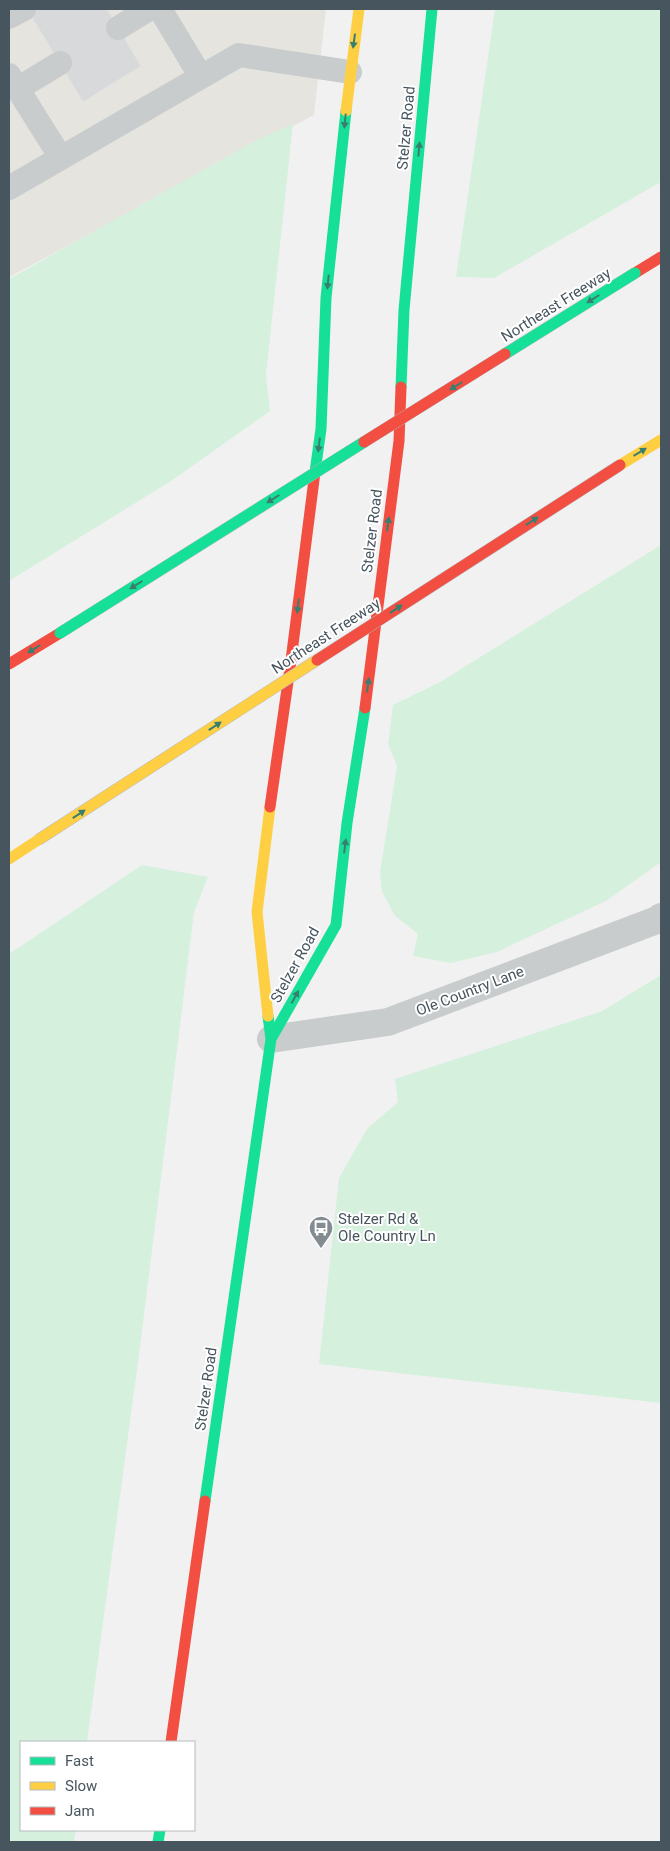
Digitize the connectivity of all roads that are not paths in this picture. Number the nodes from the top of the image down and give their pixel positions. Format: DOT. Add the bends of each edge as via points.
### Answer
graph roads {
  1 [pos="24,9"];
  2 [pos="149,9"];
  3 [pos="160,9"];
  4 [pos="359,9"];
  5 [pos="432,9"];
  6 [pos="9,17"];
  7 [pos="118,28"];
  8 [pos="60,63"];
  9 [pos="350,72"];
  10 [pos="201,77"];
  11 [pos="13,82"];
  12 [pos="61,158"];
  13 [pos="9,188"];
  14 [pos="661,257"];
  15 [pos="661,440"];
  16 [pos="9,664"];
  17 [pos="9,859"];
  18 [pos="661,917"];
  19 [pos="271,1039"];
  20 [pos="171,1741"];
  1 -- 6 [label="lane"];
  2 -- 7 [label="lane"];
  3 -- 10 [label="lane"];
  4 -- 9 [label="main road, Stelzer Road, one-way"];
  19 -- 5 [label="main road, Stelzer Road, one-way" via="336,925 399,441 404,310"];
  8 -- 11 [label="lane"];
  9 -- 10 [label="lane" via="239,56"];
  9 -- 19 [label="main road, Stelzer Road, one-way" via="326,298 321,429 257,912"];
  10 -- 12 [label="lane"];
  11 -- 12 [label="lane"];
  12 -- 13 [label="lane"];
  14 -- 16 [label="main road, Northeast Freeway, one-way, bridge"];
  17 -- 15 [label="main road, Northeast Freeway, one-way, bridge"];
  18 -- 19 [label="street, Ole Country Lane" via="388,1022"];
  19 -- 20 [label="main road, Stelzer Road"];
}
